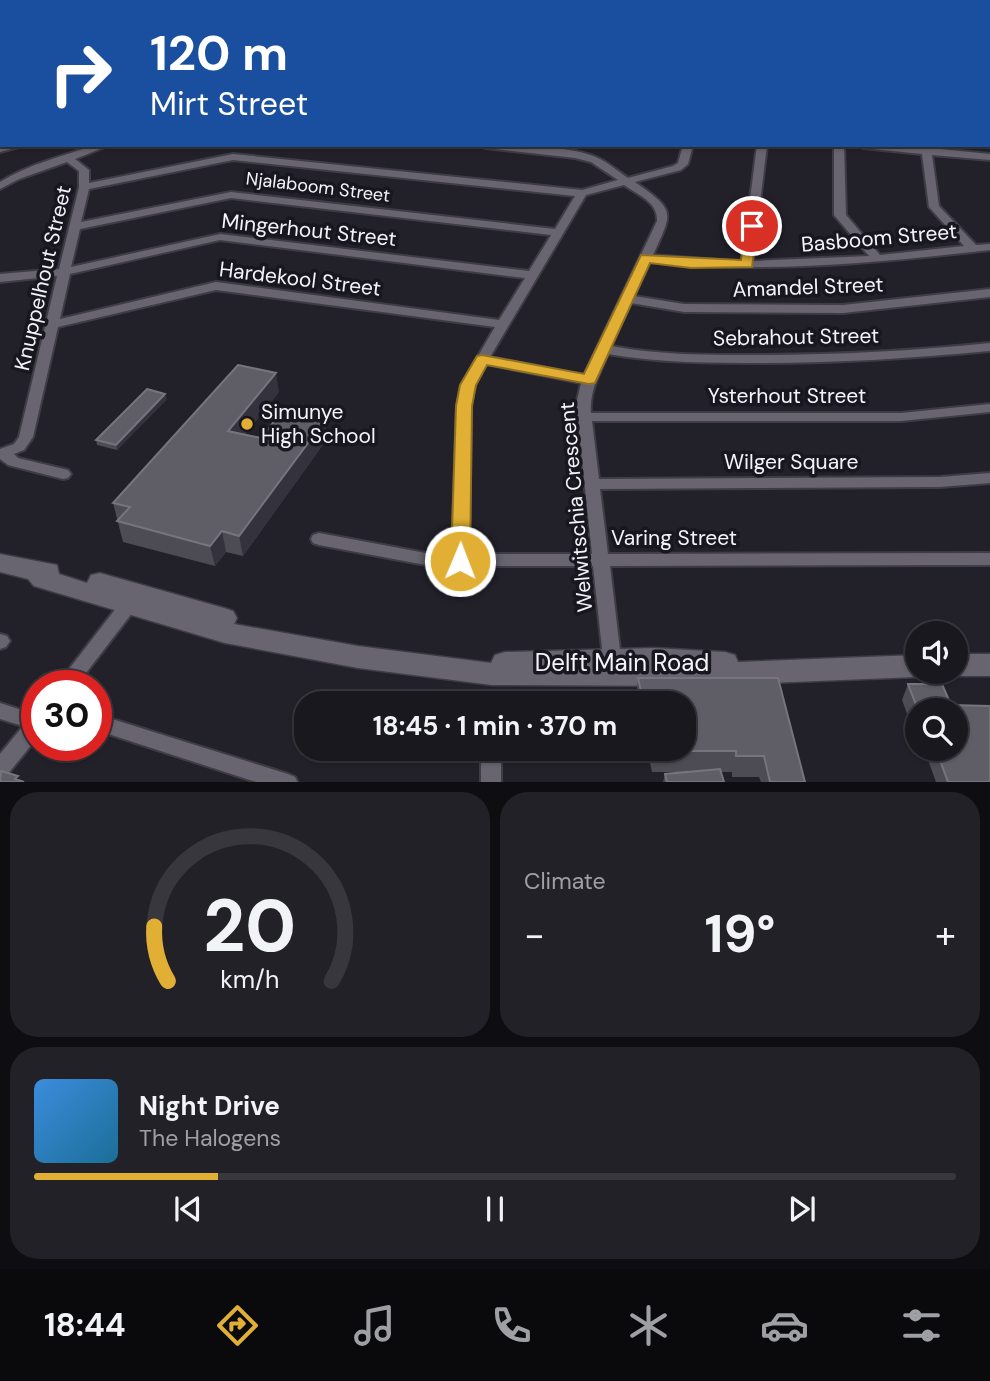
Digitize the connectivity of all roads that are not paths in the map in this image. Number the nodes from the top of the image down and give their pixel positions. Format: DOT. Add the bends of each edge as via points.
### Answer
graph roads {
  1 [pos="99,147"];
  2 [pos="503,147"];
  3 [pos="687,147"];
  4 [pos="762,147"];
  5 [pos="839,147"];
  6 [pos="906,147"];
  7 [pos="927,148"];
  8 [pos="990,157"];
  9 [pos="66,158"];
  10 [pos="627,181"];
  11 [pos="1,185"];
  12 [pos="84,187"];
  13 [pos="582,194"];
  14 [pos="75,226"];
  15 [pos="559,233"];
  16 [pos="990,247"];
  17 [pos="973,249"];
  18 [pos="645,258"];
  19 [pos="877,258"];
  20 [pos="747,265"];
  21 [pos="65,272"];
  22 [pos="533,275"];
  23 [pos="0,278"];
  24 [pos="990,293"];
  25 [pos="626,299"];
  26 [pos="53,324"];
  27 [pos="503,324"];
  28 [pos="990,347"];
  29 [pos="603,349"];
  30 [pos="482,359"];
  31 [pos="589,380"];
  32 [pos="990,408"];
  33 [pos="584,417"];
  34 [pos="6,453"];
  35 [pos="63,474"];
  36 [pos="990,478"];
  37 [pos="592,484"];
  38 [pos="319,539"];
  39 [pos="990,559"];
  40 [pos="460,561"];
  41 [pos="601,561"];
  42 [pos="0,562"];
  43 [pos="133,599"];
  44 [pos="990,664"];
  45 [pos="968,665"];
  46 [pos="905,666"];
  47 [pos="613,667"];
  48 [pos="78,670"];
  49 [pos="0,711"];
  50 [pos="21,718"];
  51 [pos="112,727"];
  52 [pos="21,743"];
  53 [pos="491,761"];
  54 [pos="0,769"];
  55 [pos="288,782"];
  56 [pos="491,782"];
  1 -- 9 [label="street"];
  2 -- 10 [label="street, Welwitschia Crescent" via="582,156"];
  3 -- 10 [label="street" via="683,164 677,168"];
  4 -- 20 [label="street"];
  5 -- 19 [label="street" via="840,215"];
  6 -- 7 [label="street"];
  7 -- 8 [label="street"];
  7 -- 17 [label="street" via="933,207"];
  9 -- 11 [label="street"];
  9 -- 12 [label="street, Knuppelhout Street" via="85,173"];
  10 -- 13 [label="street"];
  10 -- 18 [label="street, Welwitschia Crescent" via="656,202 663,213"];
  12 -- 13 [label="street" via="233,157"];
  12 -- 14 [label="street, Knuppelhout Street"];
  13 -- 15 [label="street"];
  14 -- 15 [label="street, Njalaboom Street" via="231,195"];
  14 -- 21 [label="street, Knuppelhout Street"];
  15 -- 22 [label="street"];
  16 -- 17 [label="street, Basboom Street"];
  17 -- 19 [label="street, Basboom Street"];
  18 -- 20 [label="street, Basboom Street"];
  18 -- 25 [label="street, Welwitschia Crescent"];
  19 -- 20 [label="street, Basboom Street"];
  21 -- 22 [label="street, Mingerhout Street" via="220,237"];
  21 -- 23 [label="street, Mingerhout Street"];
  21 -- 26 [label="street, Knuppelhout Street"];
  22 -- 27 [label="street"];
  24 -- 25 [label="street, Amandel Street" via="835,309 691,309"];
  25 -- 29 [label="street, Welwitschia Crescent"];
  26 -- 27 [label="street, Hardekool Street" via="221,286"];
  26 -- 34 [label="street, Knuppelhout Street" via="26,437"];
  27 -- 30 [label="street"];
  28 -- 29 [label="street, Sebrahout Street" via="833,359 663,359"];
  29 -- 31 [label="street, Welwitschia Crescent"];
  30 -- 31 [label="street"];
  30 -- 40 [label="street" via="468,385 464,406"];
  31 -- 33 [label="street, Welwitschia Crescent"];
  32 -- 33 [label="street, Ysterhout Street" via="901,417"];
  33 -- 37 [label="street, Welwitschia Crescent"];
  34 -- 35 [label="street" via="13,462"];
  36 -- 37 [label="street, Wilger Square"];
  37 -- 41 [label="street, Welwitschia Crescent"];
  38 -- 40 [label="street, Varing Street" via="414,558"];
  39 -- 41 [label="street, Varing Street"];
  40 -- 41 [label="street, Varing Street"];
  41 -- 47 [label="street, Welwitschia Crescent"];
  42 -- 43 [label="street, Delft Main Road" via="36,572 43,579"];
  43 -- 47 [label="street, Delft Main Road" via="225,633 358,657 503,674"];
  43 -- 48 [label="street"];
  44 -- 45 [label="street"];
  46 -- 47 [label="street, Delft Main Road"];
  49 -- 50 [label="street"];
  51 -- 55 [label="street"];
  52 -- 54 [label="street"];
  53 -- 56 [label="street"];
}
